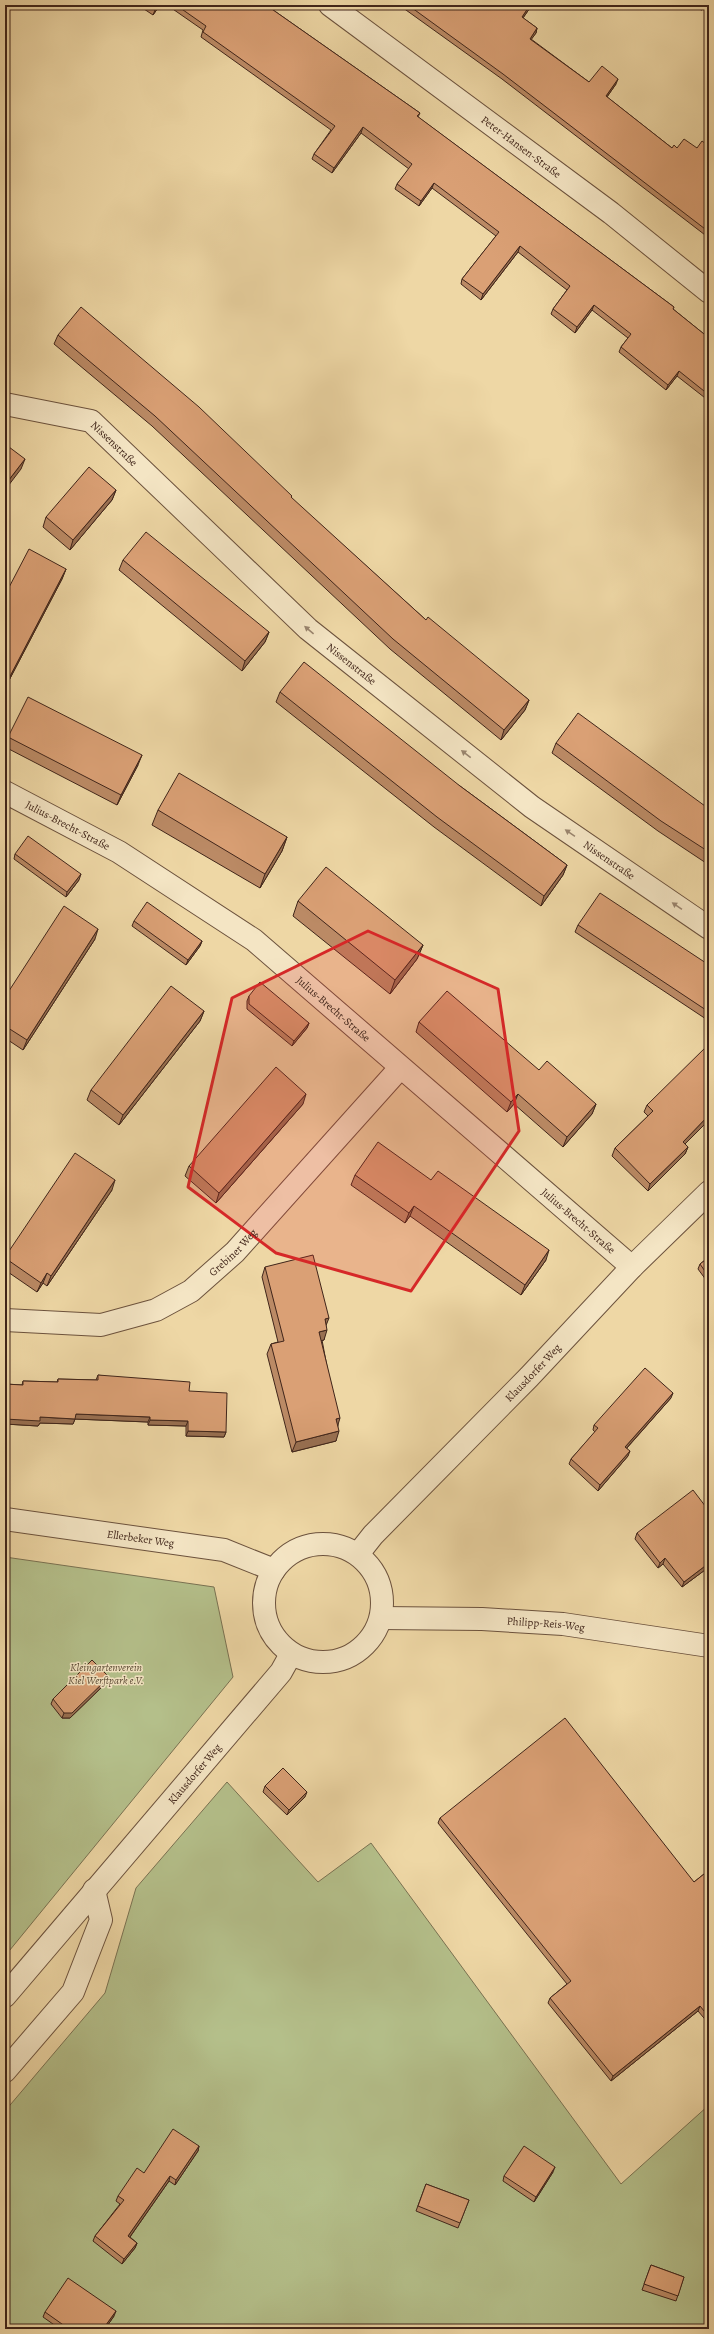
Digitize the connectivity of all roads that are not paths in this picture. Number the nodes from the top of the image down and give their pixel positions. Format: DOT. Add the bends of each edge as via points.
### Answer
graph roads {
  1 [pos="330,5"];
  2 [pos="709,292"];
  3 [pos="5,404"];
  4 [pos="5,792"];
  5 [pos="709,928"];
  6 [pos="400,1068"];
  7 [pos="709,1192"];
  8 [pos="632,1267"];
  9 [pos="5,1320"];
  10 [pos="5,1519"];
  11 [pos="358,1554"];
  12 [pos="274,1570"];
  13 [pos="381,1618"];
  14 [pos="709,1646"];
  15 [pos="291,1654"];
  16 [pos="94,1890"];
  17 [pos="5,1996"];
  18 [pos="5,2071"];
  1 -- 2 [label="street, Peter-Hansen-Straße" via="611,213"];
  5 -- 3 [label="street, Nissenstraße, one-way" via="532,807 308,629 91,421"];
  4 -- 6 [label="street, Julius-Brecht-Straße" via="119,852 254,940"];
  6 -- 8 [label="street, Julius-Brecht-Straße"];
  6 -- 9 [label="street, Grebiner Weg" via="235,1252 191,1291 156,1310 101,1325"];
  7 -- 8 [label="street, Klausdorfer Weg"];
  8 -- 11 [label="street, Klausdorfer Weg" via="529,1377 373,1535"];
  10 -- 12 [label="street, Ellerbeker Weg" via="224,1550"];
  11 -- 12 [label="street" via="336,1545 312,1545 290,1553"];
  11 -- 13 [label="street" via="371,1567 380,1583 383,1600"];
  12 -- 15 [label="street" via="264,1592 264,1615 274,1637"];
  13 -- 14 [label="street, Philipp-Reis-Weg" via="482,1619 563,1624"];
  13 -- 15 [label="street" via="373,1636 350,1657 320,1664"];
  15 -- 16 [label="street, Klausdorfer Weg" via="281,1672"];
  16 -- 17 [label="street, Klausdorfer Weg"];
  16 -- 18 [label="street" via="101,1920 73,1992"];
}
